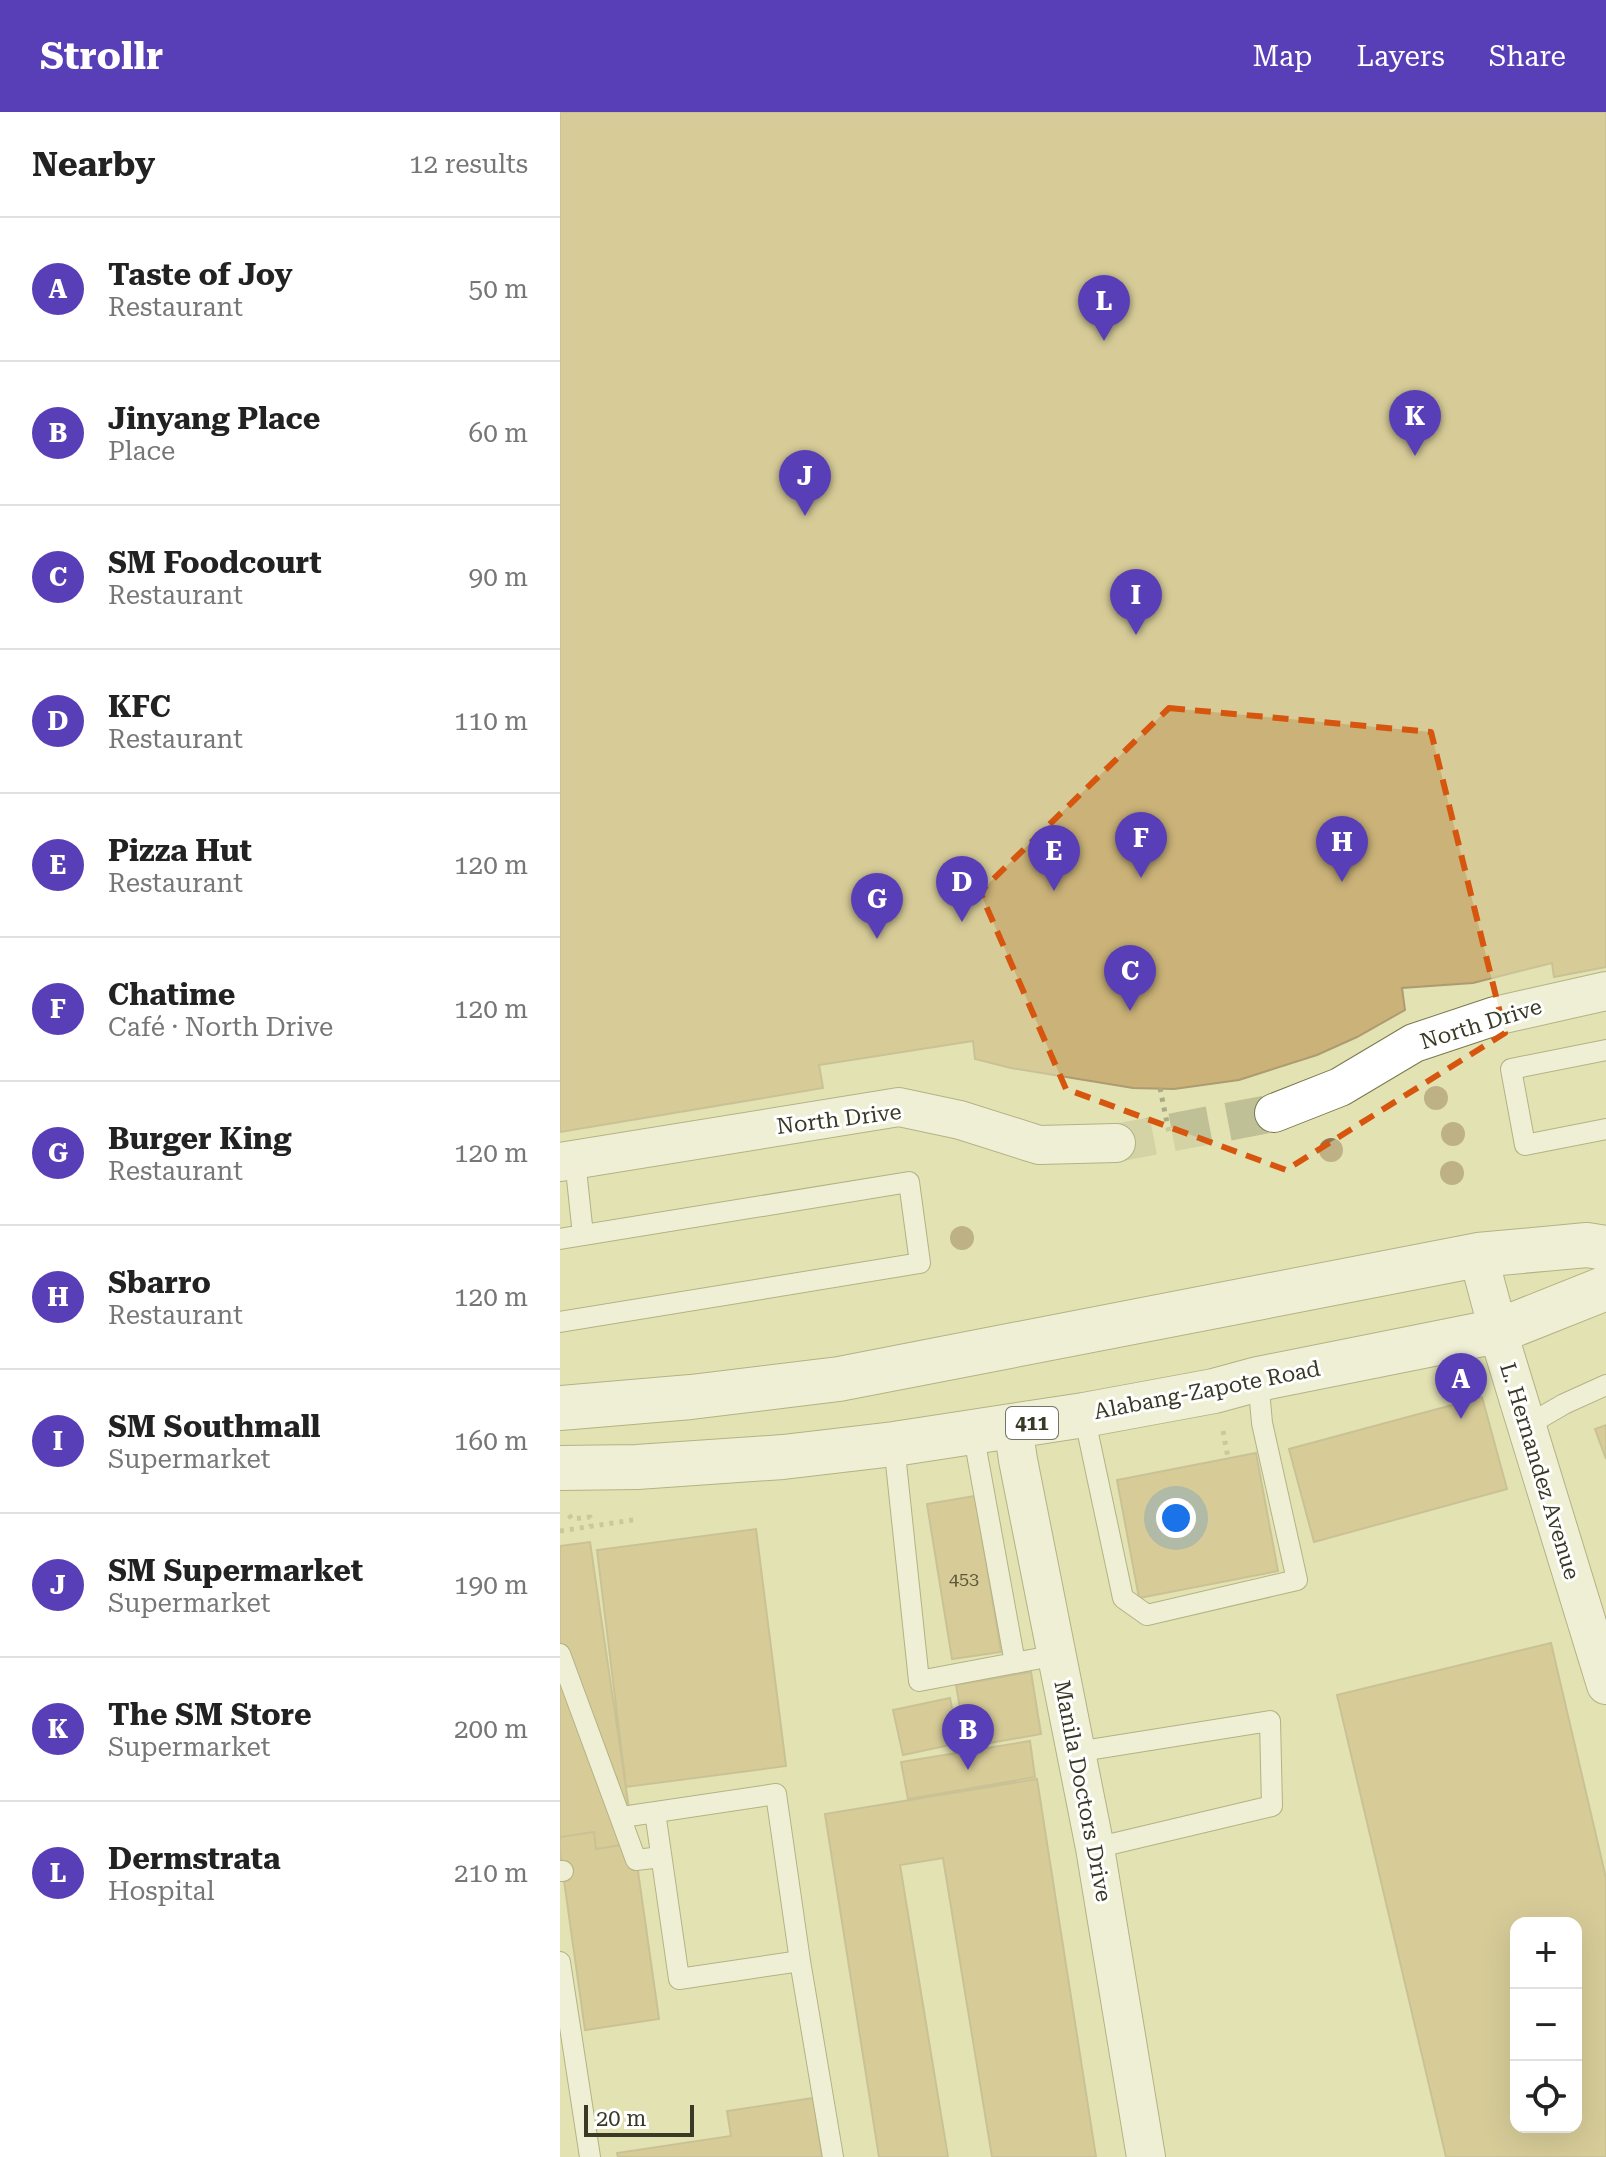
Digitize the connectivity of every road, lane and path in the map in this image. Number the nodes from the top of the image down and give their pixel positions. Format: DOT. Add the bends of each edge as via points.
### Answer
graph roads {
  1 [pos="1606,991"];
  2 [pos="1606,1050"];
  3 [pos="1160,1088"];
  4 [pos="1274,1113"];
  5 [pos="1606,1129"];
  6 [pos="1169,1133"];
  7 [pos="1116,1143"];
  8 [pos="567,1161"];
  9 [pos="583,1235"];
  10 [pos="560,1239"];
  11 [pos="1606,1248"];
  12 [pos="1478,1255"];
  13 [pos="1606,1288"];
  14 [pos="560,1322"];
  15 [pos="1498,1331"];
  16 [pos="1258,1379"];
  17 [pos="1606,1385"];
  18 [pos="560,1408"];
  19 [pos="1084,1415"];
  20 [pos="1526,1423"];
  21 [pos="993,1429"];
  22 [pos="894,1444"];
  23 [pos="560,1468"];
  24 [pos="569,1515"];
  25 [pos="639,1519"];
  26 [pos="591,1526"];
  27 [pos="560,1531"];
  28 [pos="560,1654"];
  29 [pos="1057,1655"];
  30 [pos="1015,1663"];
  31 [pos="1606,1685"];
  32 [pos="1076,1752"];
  33 [pos="655,1812"];
  34 [pos="629,1816"];
  35 [pos="1095,1848"];
  36 [pos="661,1857"];
  37 [pos="800,1961"];
  38 [pos="560,1962"];
  39 [pos="590,2157"];
  40 [pos="833,2157"];
  41 [pos="1146,2157"];
  1 -- 4 [label="street, North Drive" via="1495,1016 1414,1043 1340,1087"];
  2 -- 5 [label="lane" via="1511,1069 1525,1145"];
  3 -- 6 [label="path"];
  7 -- 8 [label="street, North Drive" via="1039,1145 899,1107"];
  8 -- 9 [label="lane"];
  9 -- 10 [label="lane"];
  9 -- 14 [label="lane" via="909,1182 920,1263"];
  11 -- 12 [label="highway" via="1587,1245"];
  12 -- 15 [label="street, L. Hernandez Avenue"];
  12 -- 18 [label="highway" via="839,1379"];
  13 -- 15 [label="highway, Alabang-Zapote Road / 411"];
  15 -- 16 [label="highway, Alabang-Zapote Road / 411"];
  15 -- 20 [label="street, L. Hernandez Avenue"];
  16 -- 19 [label="highway, Alabang-Zapote Road / 411"];
  16 -- 19 [label="lane" via="1262,1423 1297,1580 1147,1615 1123,1598"];
  17 -- 20 [label="lane"];
  19 -- 21 [label="highway, Alabang-Zapote Road / 411"];
  20 -- 31 [label="street, L. Hernandez Avenue"];
  21 -- 22 [label="highway, Alabang-Zapote Road / 411"];
  21 -- 29 [label="street, Manila Doctors Drive" via="1018,1460"];
  21 -- 30 [label="lane"];
  22 -- 23 [label="highway, Alabang-Zapote Road / 411" via="711,1462"];
  22 -- 30 [label="lane" via="919,1681"];
  24 -- 26 [label="path" via="590,1517"];
  25 -- 26 [label="path"];
  26 -- 27 [label="path"];
  28 -- 36 [label="lane" via="636,1860"];
  29 -- 30 [label="lane"];
  29 -- 32 [label="street, Manila Doctors Drive"];
  32 -- 35 [label="street, Manila Doctors Drive"];
  32 -- 35 [label="lane" via="1270,1721 1272,1806"];
  33 -- 34 [label="lane"];
  33 -- 36 [label="lane"];
  33 -- 37 [label="lane" via="776,1794"];
  35 -- 41 [label="street, Manila Doctors Drive"];
  36 -- 37 [label="lane" via="679,1979"];
  37 -- 40 [label="lane"];
  38 -- 39 [label="lane"];
}
